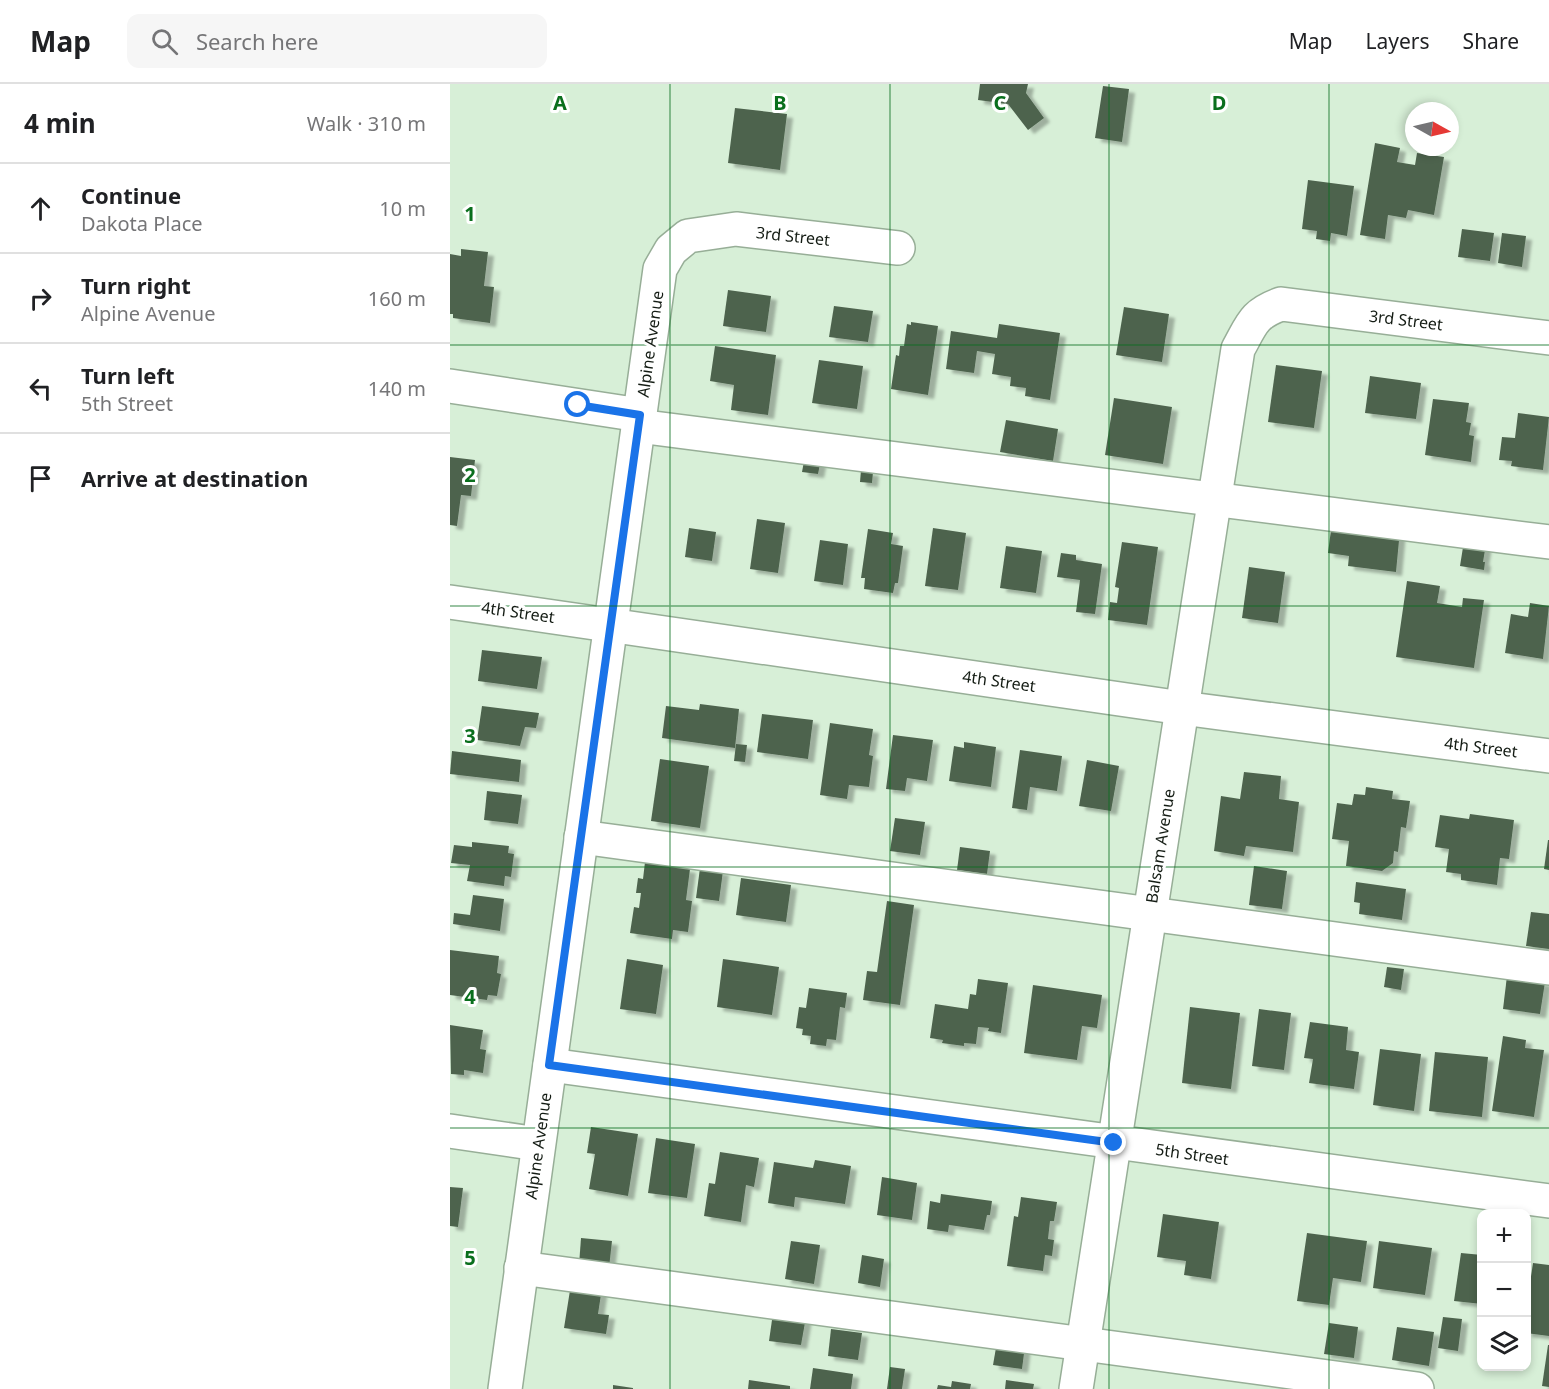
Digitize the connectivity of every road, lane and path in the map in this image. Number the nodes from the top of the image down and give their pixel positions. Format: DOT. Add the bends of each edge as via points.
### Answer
graph roads {
  1 [pos="688,236"];
  2 [pos="898,248"];
  3 [pos="1264,310"];
  4 [pos="1549,338"];
  5 [pos="450,386"];
  6 [pos="639,421"];
  7 [pos="1214,500"];
  8 [pos="1549,542"];
  9 [pos="450,602"];
  10 [pos="610,624"];
  11 [pos="1182,708"];
  12 [pos="1549,756"];
  13 [pos="581,837"];
  14 [pos="1149,915"];
  15 [pos="1549,968"];
  16 [pos="549,1065"];
  17 [pos="450,1131"];
  18 [pos="1114,1143"];
  19 [pos="538,1144"];
  20 [pos="1549,1201"];
  21 [pos="521,1268"];
  22 [pos="1083,1344"];
  23 [pos="505,1389"];
  24 [pos="1076,1389"];
  25 [pos="1417,1389"];
  1 -- 2 [label="street, 3rd Street" via="736,229"];
  1 -- 6 [label="street, Alpine Avenue" via="671,250 660,269"];
  3 -- 4 [label="street, 3rd Street" via="1281,304"];
  3 -- 7 [label="street, Balsam Avenue" via="1238,349"];
  5 -- 6 [label="street"];
  6 -- 7 [label="street"];
  6 -- 10 [label="street, Alpine Avenue"];
  7 -- 8 [label="street"];
  7 -- 11 [label="street, Balsam Avenue"];
  9 -- 10 [label="street, 4th Street"];
  10 -- 11 [label="street, 4th Street"];
  10 -- 13 [label="street, Alpine Avenue"];
  11 -- 12 [label="street, 4th Street"];
  11 -- 14 [label="street, Balsam Avenue"];
  13 -- 14 [label="street"];
  13 -- 16 [label="street, Alpine Avenue"];
  14 -- 15 [label="street"];
  14 -- 18 [label="street, Balsam Avenue"];
  16 -- 18 [label="street, 5th Street"];
  16 -- 19 [label="street, Alpine Avenue"];
  17 -- 19 [label="street"];
  18 -- 20 [label="street, 5th Street"];
  18 -- 22 [label="street, Balsam Avenue"];
  19 -- 21 [label="street, Alpine Avenue"];
  21 -- 22 [label="street"];
  21 -- 23 [label="street, Alpine Avenue"];
  22 -- 24 [label="street, Balsam Avenue"];
  22 -- 25 [label="street"];
}
